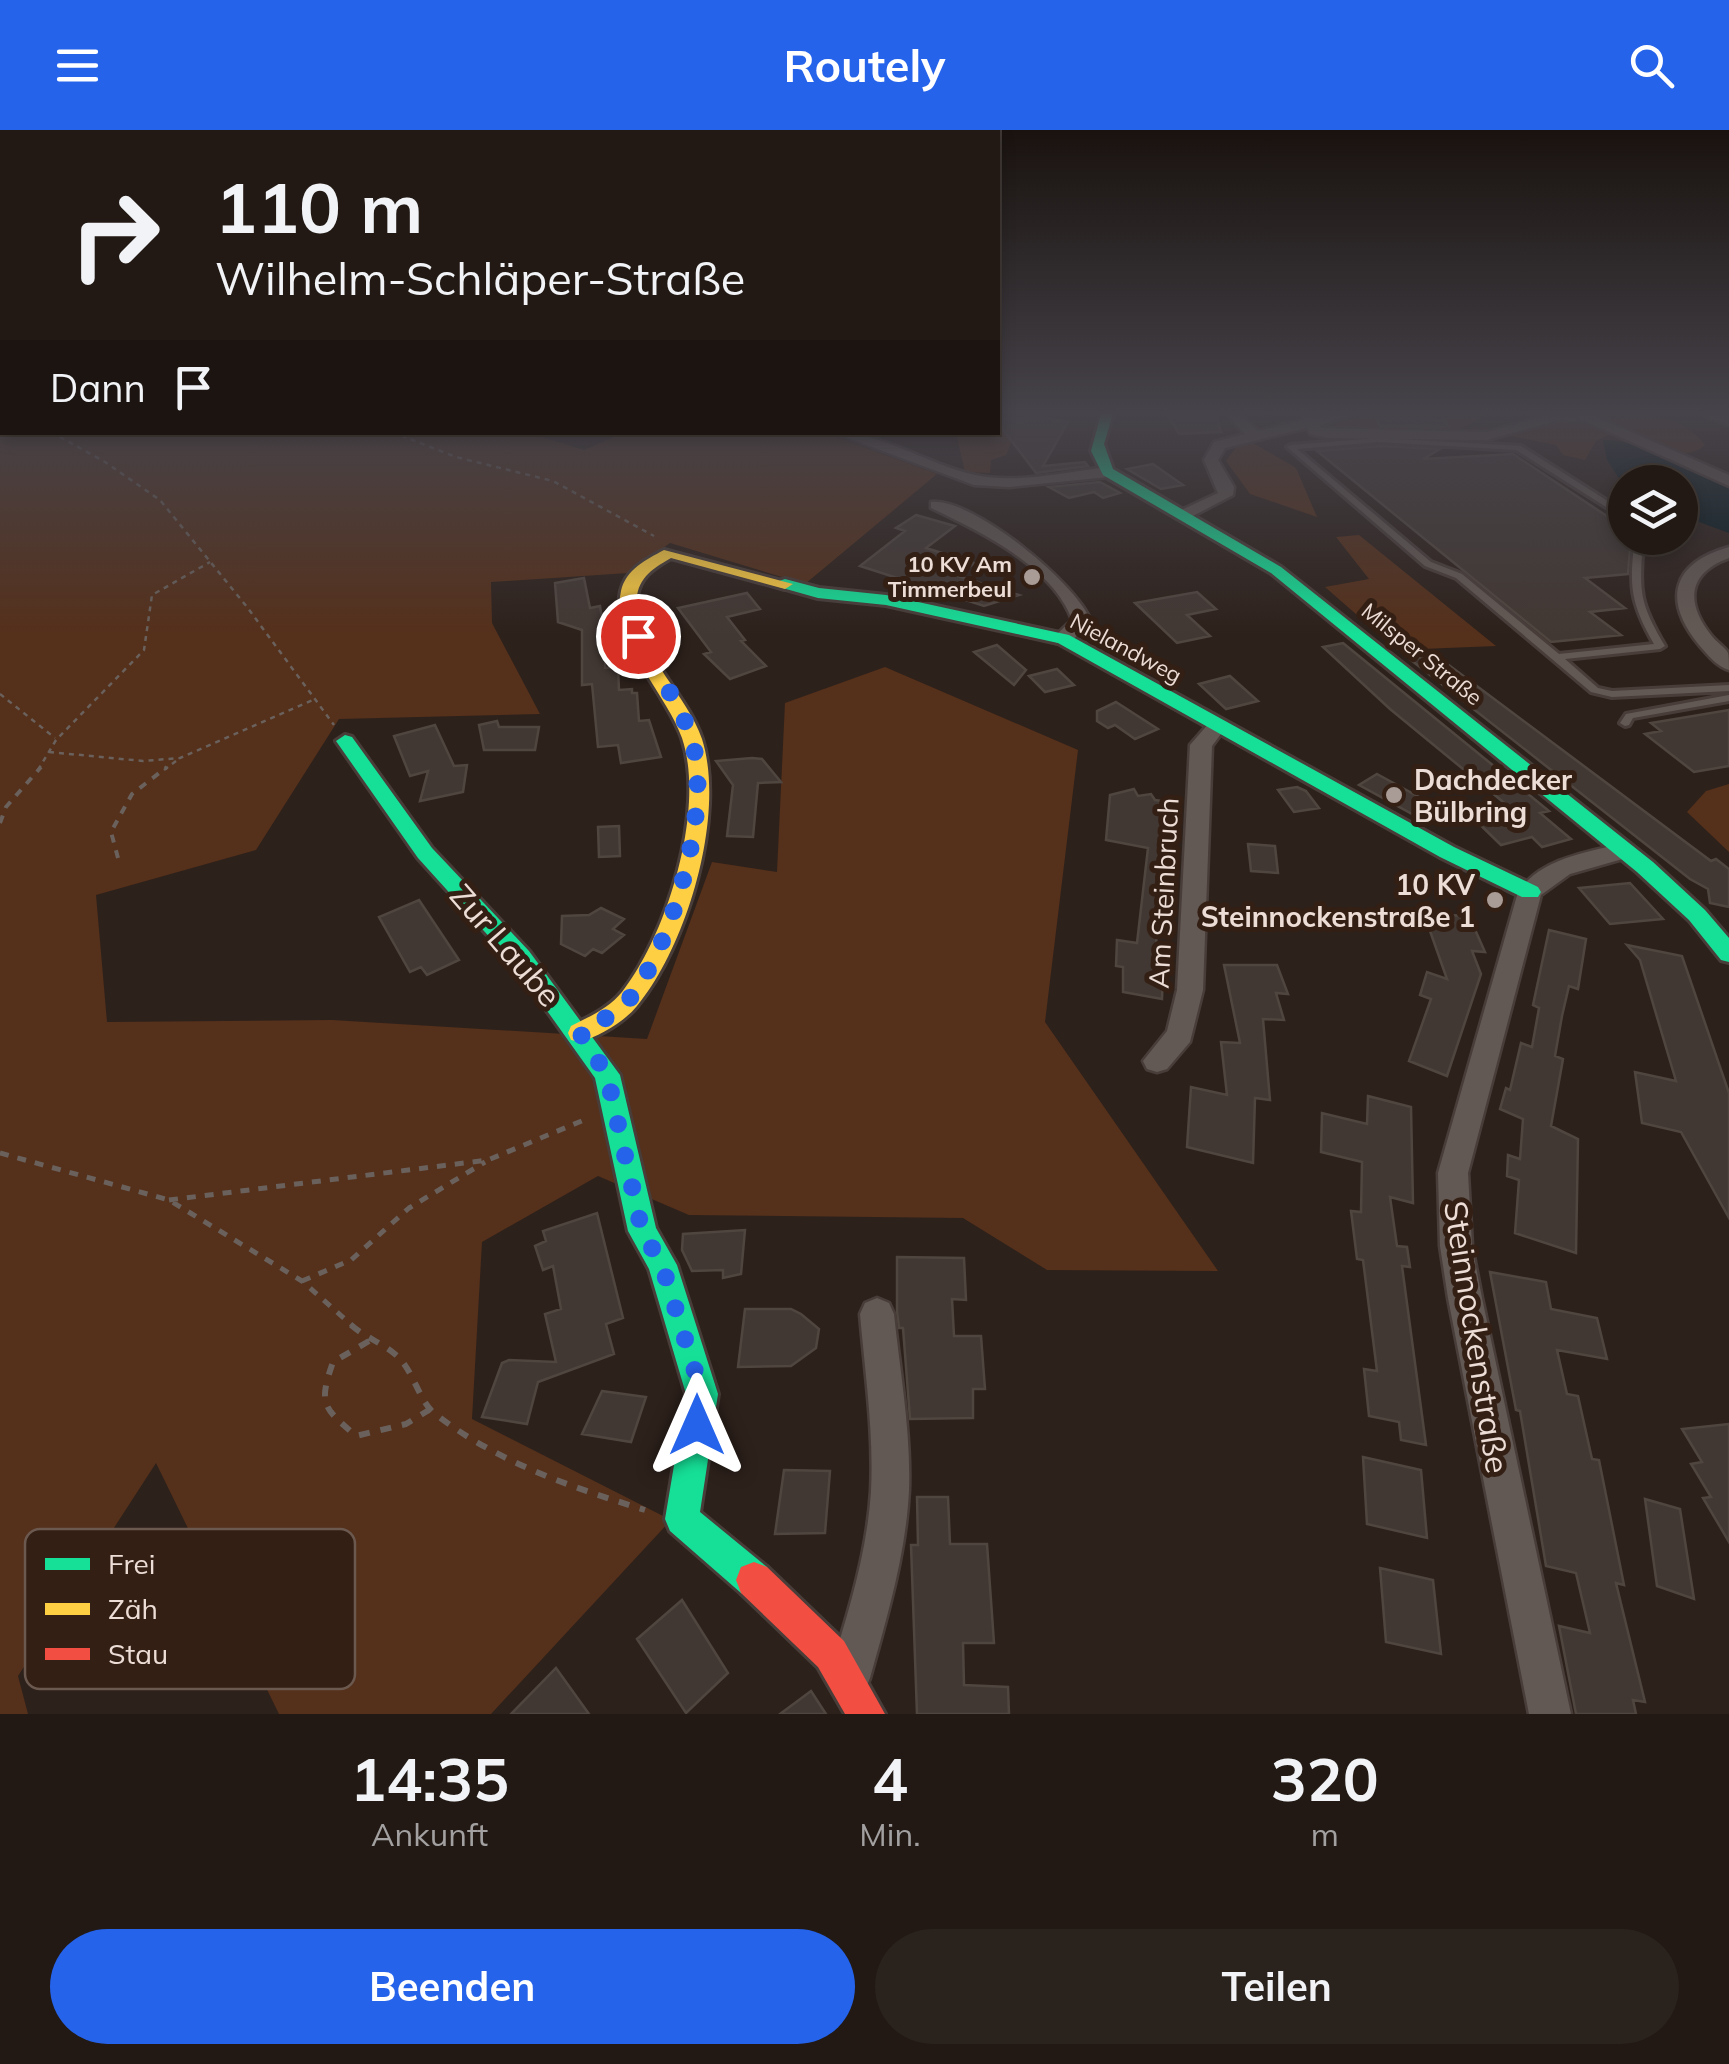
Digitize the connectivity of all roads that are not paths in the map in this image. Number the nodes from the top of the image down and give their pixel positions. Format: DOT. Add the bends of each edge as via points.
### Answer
graph roads {
  1 [pos="1135,488"];
  2 [pos="1226,488"];
  3 [pos="1339,488"];
  4 [pos="1582,488"];
  5 [pos="1608,504"];
  6 [pos="937,505"];
  7 [pos="1182,515"];
  8 [pos="1729,552"];
  9 [pos="1636,555"];
  10 [pos="1063,639"];
  11 [pos="1556,657"];
  12 [pos="1729,664"];
  13 [pos="1729,688"];
  14 [pos="1729,698"];
  15 [pos="1625,723"];
  16 [pos="1217,726"];
  17 [pos="345,741"];
  18 [pos="1625,851"];
  19 [pos="1530,892"];
  20 [pos="1729,954"];
  21 [pos="580,1033"];
  22 [pos="1157,1061"];
  23 [pos="877,1314"];
  24 [pos="857,1698"];
  25 [pos="1550,1714"];
  1 -- 7 [label="street, Milsper Straße"];
  2 -- 7 [label="street" via="1225,495"];
  3 -- 11 [label="lane" via="1428,564 1459,576"];
  4 -- 5 [label="lane"];
  6 -- 10 [label="street" via="1074,598 1082,621"];
  7 -- 18 [label="street, Milsper Straße" via="1276,570"];
  8 -- 12 [label="street" via="1699,568 1684,593 1691,623"];
  9 -- 11 [label="lane" via="1638,611 1660,646"];
  10 -- 16 [label="street, Nielandweg"];
  10 -- 21 [label="street, Nielandweg" via="886,600 818,593 670,554 632,583 628,615 693,742 699,775 695,829 658,958 628,1002"];
  11 -- 13 [label="lane" via="1595,690 1612,694"];
  14 -- 15 [label="lane" via="1661,708"];
  16 -- 19 [label="street, Nielandweg"];
  16 -- 22 [label="street, Am Steinbruch" via="1201,745 1190,990 1180,1035"];
  17 -- 21 [label="street, Zur Laube" via="425,853"];
  18 -- 19 [label="street" via="1568,866"];
  18 -- 20 [label="street, Milsper Straße" via="1690,907"];
  19 -- 25 [label="street, Steinnockenstraße" via="1457,1149 1453,1202 1464,1298"];
  21 -- 24 [label="street, Zur Laube" via="607,1075 642,1231 662,1265 702,1394 682,1519 780,1601 832,1655"];
  23 -- 24 [label="street" via="888,1512"];
}
